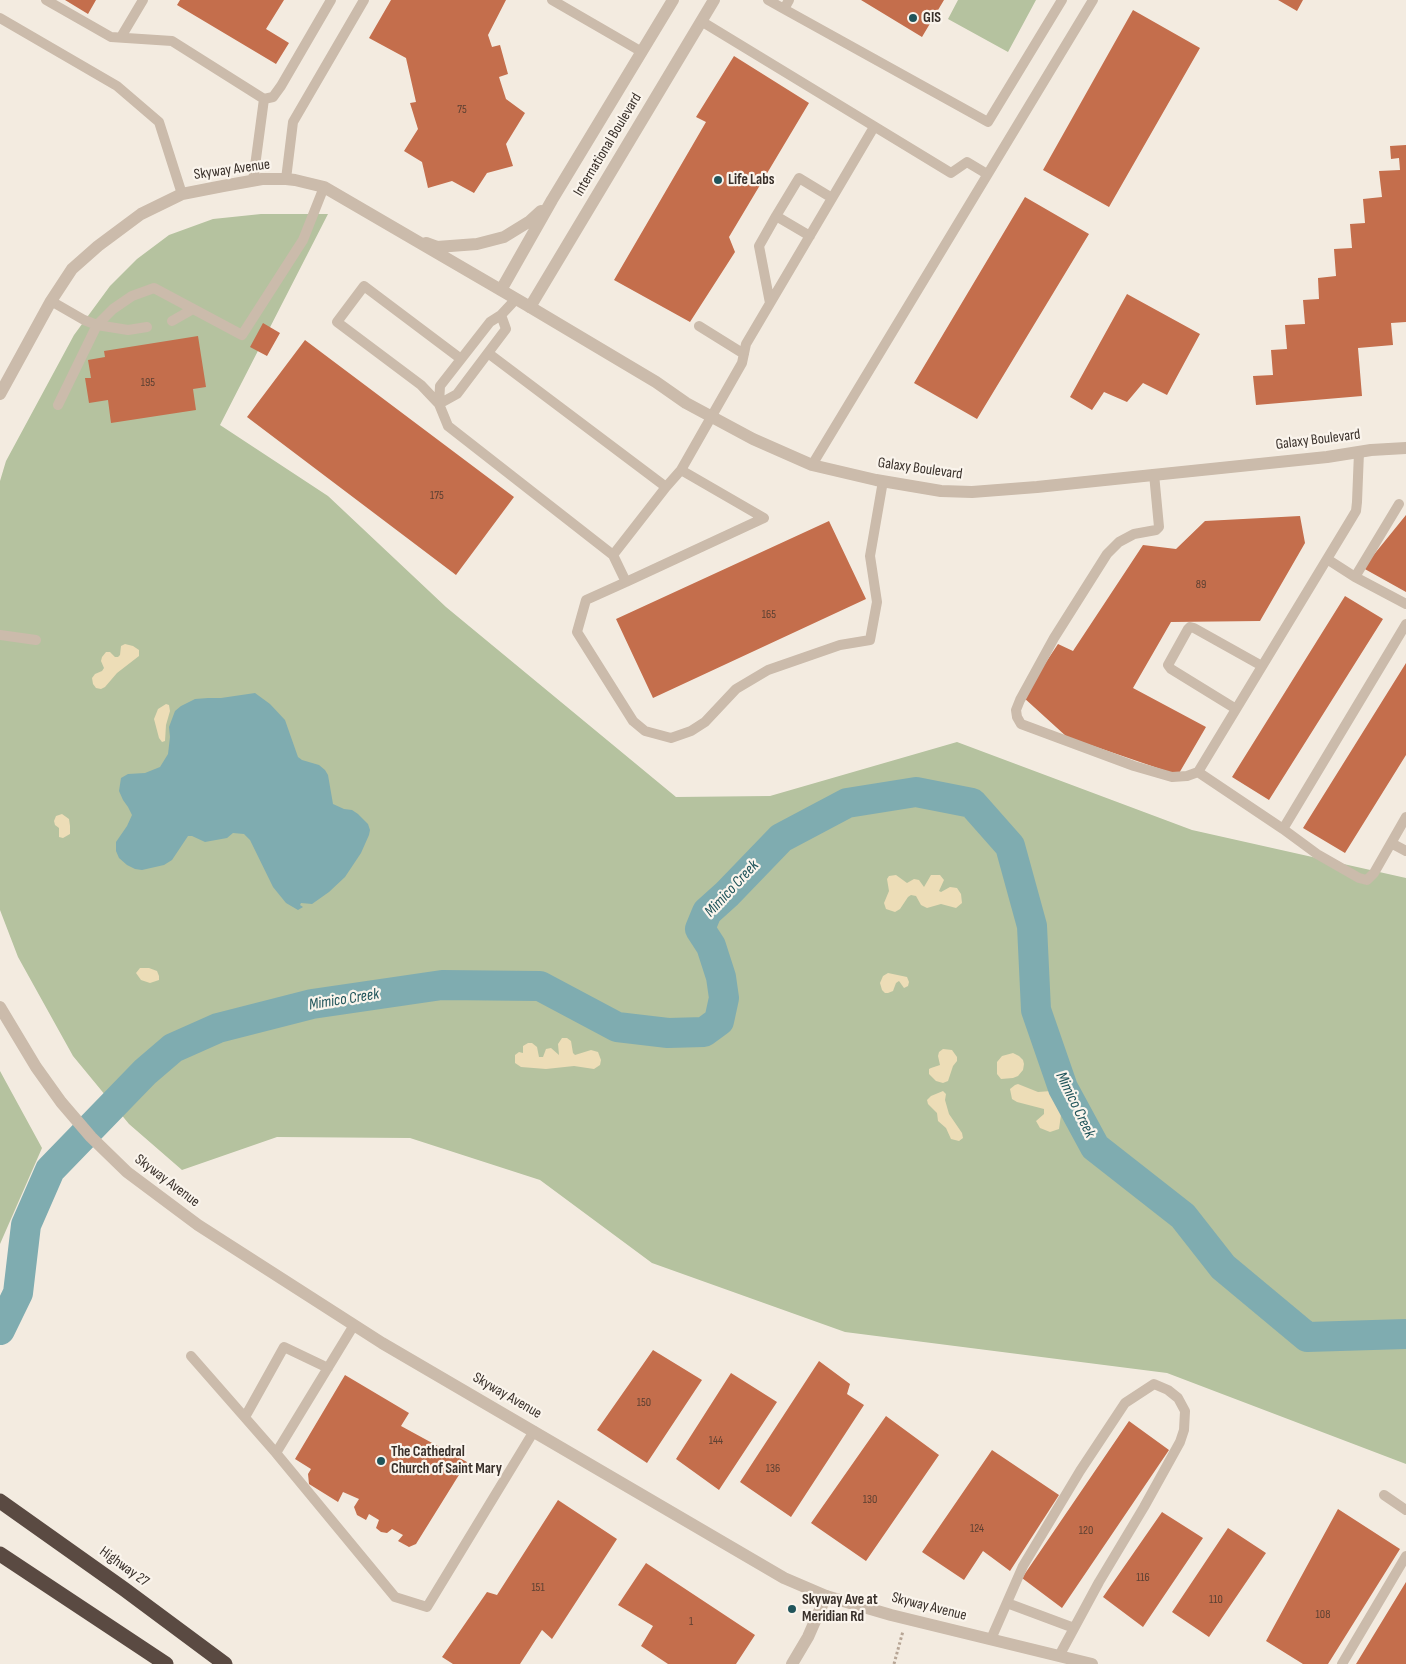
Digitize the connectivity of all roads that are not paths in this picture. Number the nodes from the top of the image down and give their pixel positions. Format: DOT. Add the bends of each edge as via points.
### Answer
graph roads {
  1 [pos="46,0"];
  2 [pos="143,0"];
  3 [pos="331,0"];
  4 [pos="364,0"];
  5 [pos="552,0"];
  6 [pos="673,0"];
  7 [pos="714,0"];
  8 [pos="768,0"];
  9 [pos="1062,0"];
  10 [pos="1093,0"];
  11 [pos="786,4"];
  12 [pos="0,18"];
  13 [pos="701,21"];
  14 [pos="121,37"];
  15 [pos="642,52"];
  16 [pos="264,99"];
  17 [pos="874,127"];
  18 [pos="987,174"];
  19 [pos="286,180"];
  20 [pos="253,181"];
  21 [pos="324,187"];
  22 [pos="182,194"];
  23 [pos="832,198"];
  24 [pos="552,200"];
  25 [pos="776,216"];
  26 [pos="407,235"];
  27 [pos="810,236"];
  28 [pos="501,290"];
  29 [pos="516,299"];
  30 [pos="51,301"];
  31 [pos="770,302"];
  32 [pos="530,308"];
  33 [pos="193,309"];
  34 [pos="501,315"];
  35 [pos="172,322"];
  36 [pos="97,325"];
  37 [pos="699,326"];
  38 [pos="147,327"];
  39 [pos="488,353"];
  40 [pos="744,354"];
  41 [pos="461,359"];
  42 [pos="0,394"];
  43 [pos="439,404"];
  44 [pos="58,405"];
  45 [pos="711,417"];
  46 [pos="1406,448"];
  47 [pos="1359,452"];
  48 [pos="812,466"];
  49 [pos="681,470"];
  50 [pos="1154,474"];
  51 [pos="883,481"];
  52 [pos="666,487"];
  53 [pos="1399,504"];
  54 [pos="612,555"];
  55 [pos="1327,559"];
  56 [pos="1355,577"];
  57 [pos="626,582"];
  58 [pos="1406,604"];
  59 [pos="1406,624"];
  60 [pos="0,635"];
  61 [pos="36,640"];
  62 [pos="1262,666"];
  63 [pos="1236,709"];
  64 [pos="1198,772"];
  65 [pos="1406,817"];
  66 [pos="1284,829"];
  67 [pos="1391,843"];
  68 [pos="1406,851"];
  69 [pos="0,1007"];
  70 [pos="354,1325"];
  71 [pos="191,1356"];
  72 [pos="328,1368"];
  73 [pos="245,1417"];
  74 [pos="534,1431"];
  75 [pos="276,1453"];
  76 [pos="1384,1495"];
  77 [pos="0,1501"];
  78 [pos="1406,1510"];
  79 [pos="0,1554"];
  80 [pos="1406,1556"];
  81 [pos="826,1596"];
  82 [pos="1007,1603"];
  83 [pos="1074,1628"];
  84 [pos="991,1639"];
  85 [pos="1058,1656"];
  86 [pos="166,1664"];
  87 [pos="225,1664"];
  88 [pos="792,1664"];
  89 [pos="1092,1664"];
  90 [pos="1342,1664"];
  1 -- 14 [label="lane" via="111,37"];
  2 -- 14 [label="lane"];
  3 -- 16 [label="lane" via="281,86 273,97"];
  4 -- 19 [label="lane" via="293,122"];
  5 -- 15 [label="lane"];
  6 -- 15 [label="street, International Boulevard"];
  7 -- 13 [label="street, International Boulevard"];
  8 -- 11 [label="lane"];
  9 -- 11 [label="lane" via="988,122"];
  10 -- 18 [label="lane"];
  12 -- 22 [label="lane" via="117,86 160,122"];
  13 -- 17 [label="lane"];
  13 -- 32 [label="street, International Boulevard"];
  14 -- 16 [label="lane" via="172,41"];
  15 -- 24 [label="street, International Boulevard"];
  16 -- 20 [label="lane"];
  17 -- 18 [label="lane" via="951,173 967,162"];
  17 -- 23 [label="lane"];
  18 -- 48 [label="lane"];
  19 -- 20 [label="street, Skyway Avenue"];
  19 -- 21 [label="street, Skyway Avenue"];
  20 -- 22 [label="street, Skyway Avenue"];
  21 -- 26 [label="street, Skyway Avenue"];
  21 -- 33 [label="lane" via="303,240 242,334"];
  22 -- 30 [label="street, Skyway Avenue" via="141,214 98,246 72,269"];
  23 -- 25 [label="lane" via="799,178"];
  23 -- 27 [label="lane"];
  24 -- 26 [label="street" via="530,221 504,237 477,244 437,246"];
  24 -- 28 [label="street, International Boulevard"];
  25 -- 27 [label="lane"];
  25 -- 31 [label="lane" via="759,246"];
  26 -- 28 [label="street, Skyway Avenue"];
  27 -- 31 [label="lane"];
  28 -- 29 [label="street, Skyway Avenue"];
  29 -- 32 [label="street, Skyway Avenue"];
  29 -- 34 [label="lane"];
  30 -- 36 [label="lane"];
  30 -- 42 [label="street, Skyway Avenue"];
  31 -- 40 [label="lane" via="746,344"];
  32 -- 45 [label="street, Galaxy Boulevard"];
  33 -- 35 [label="lane"];
  33 -- 36 [label="lane" via="154,288 132,296"];
  34 -- 39 [label="lane" via="506,329"];
  34 -- 41 [label="lane" via="490,322"];
  36 -- 38 [label="lane" via="128,330"];
  36 -- 44 [label="lane"];
  37 -- 40 [label="lane"];
  39 -- 43 [label="lane" via="457,394"];
  39 -- 52 [label="lane"];
  40 -- 45 [label="lane"];
  41 -- 43 [label="lane" via="440,386"];
  41 -- 43 [label="lane" via="364,286 337,322 420,384"];
  43 -- 54 [label="lane" via="448,426"];
  45 -- 48 [label="street, Galaxy Boulevard"];
  45 -- 49 [label="lane"];
  46 -- 47 [label="street, Galaxy Boulevard"];
  47 -- 50 [label="street, Galaxy Boulevard"];
  47 -- 55 [label="lane" via="1356,511"];
  48 -- 51 [label="street, Galaxy Boulevard"];
  49 -- 52 [label="lane"];
  49 -- 57 [label="lane" via="764,518"];
  50 -- 51 [label="street, Galaxy Boulevard" via="972,492 942,491"];
  50 -- 64 [label="lane" via="1159,527 1134,534 1107,554 1054,638 1020,700 1017,718 1021,724 1134,766 1172,777"];
  51 -- 57 [label="lane" via="870,556 877,602 870,640 840,645 768,670 736,689 705,722 691,731 671,738 645,731 633,721 577,632 586,600"];
  52 -- 54 [label="lane"];
  53 -- 56 [label="lane"];
  54 -- 57 [label="lane"];
  55 -- 56 [label="lane"];
  55 -- 62 [label="lane"];
  56 -- 58 [label="lane"];
  59 -- 66 [label="lane"];
  60 -- 61 [label="lane"];
  62 -- 63 [label="lane"];
  62 -- 63 [label="lane" via="1194,628 1188,630 1168,665"];
  63 -- 64 [label="lane"];
  64 -- 66 [label="lane"];
  65 -- 67 [label="lane"];
  66 -- 67 [label="lane" via="1317,854 1367,880"];
  67 -- 68 [label="lane"];
  69 -- 70 [label="street, Skyway Avenue" via="61,1102 127,1172 198,1225"];
  70 -- 72 [label="lane"];
  70 -- 74 [label="street, Skyway Avenue"];
  71 -- 73 [label="lane"];
  72 -- 73 [label="lane" via="284,1347"];
  72 -- 75 [label="lane"];
  73 -- 75 [label="lane"];
  74 -- 75 [label="lane" via="427,1608 396,1597"];
  74 -- 81 [label="street, Skyway Avenue" via="784,1578"];
  76 -- 78 [label="lane"];
  77 -- 87 [label="highway, Highway 27"];
  79 -- 86 [label="highway"];
  80 -- 90 [label="lane"];
  81 -- 84 [label="street, Skyway Avenue"];
  81 -- 88 [label="street"];
  82 -- 83 [label="lane"];
  82 -- 83 [label="lane" via="1022,1566 1125,1403 1154,1384 1178,1398 1185,1411 1184,1430 1144,1508"];
  82 -- 84 [label="lane"];
  83 -- 85 [label="lane"];
  84 -- 85 [label="street, Skyway Avenue"];
  85 -- 89 [label="street, Skyway Avenue"];
}
